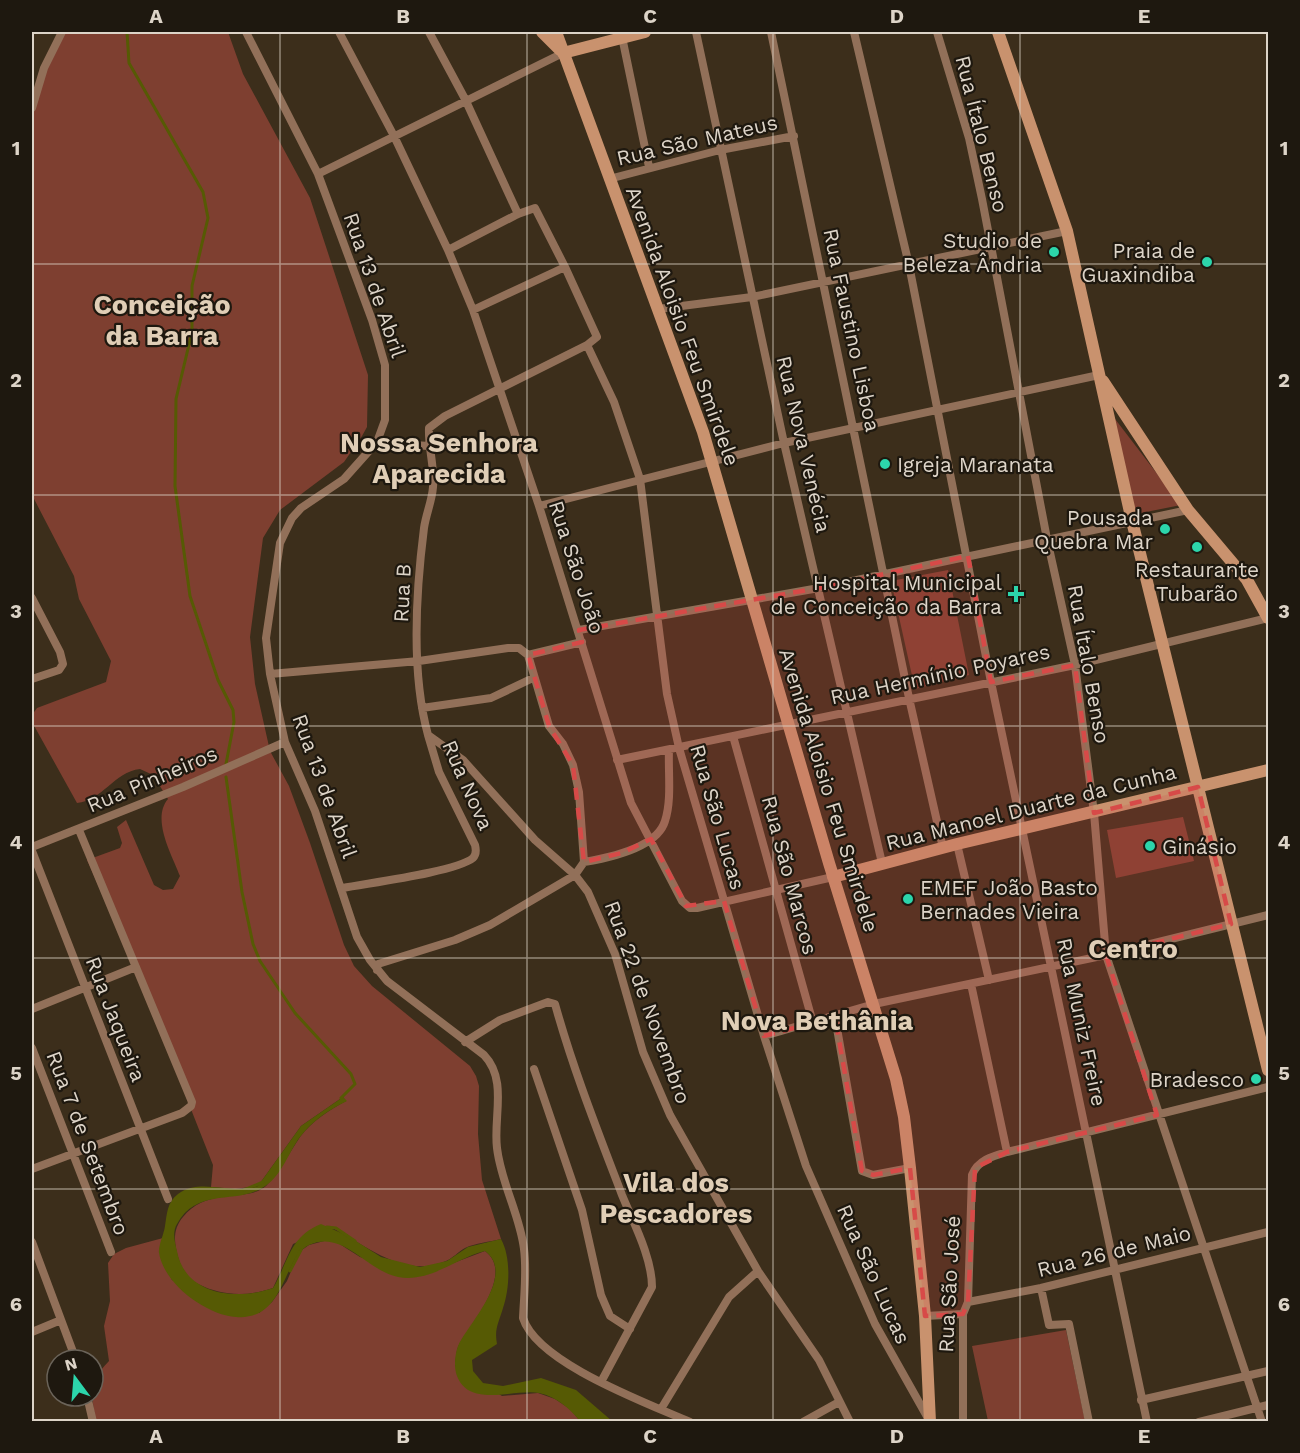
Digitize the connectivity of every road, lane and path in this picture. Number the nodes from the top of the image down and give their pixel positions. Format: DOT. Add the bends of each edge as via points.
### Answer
graph roads {
  1 [pos="62,32"];
  2 [pos="246,32"];
  3 [pos="339,32"];
  4 [pos="429,32"];
  5 [pos="542,32"];
  6 [pos="556,32"];
  7 [pos="645,32"];
  8 [pos="696,32"];
  9 [pos="771,32"];
  10 [pos="854,32"];
  11 [pos="998,32"];
  12 [pos="624,33"];
  13 [pos="937,33"];
  14 [pos="563,52"];
  15 [pos="465,99"];
  16 [pos="32,108"];
  17 [pos="394,136"];
  18 [pos="794,136"];
  19 [pos="720,150"];
  20 [pos="649,167"];
  21 [pos="318,174"];
  22 [pos="609,179"];
  23 [pos="518,214"];
  24 [pos="1067,231"];
  25 [pos="990,247"];
  26 [pos="448,250"];
  27 [pos="909,265"];
  28 [pos="565,267"];
  29 [pos="824,281"];
  30 [pos="752,297"];
  31 [pos="658,309"];
  32 [pos="472,310"];
  33 [pos="586,345"];
  34 [pos="1099,375"];
  35 [pos="498,389"];
  36 [pos="1018,394"];
  37 [pos="936,410"];
  38 [pos="854,428"];
  39 [pos="377,442"];
  40 [pos="784,443"];
  41 [pos="428,446"];
  42 [pos="712,460"];
  43 [pos="640,478"];
  44 [pos="539,506"];
  45 [pos="1188,510"];
  46 [pos="1131,521"];
  47 [pos="1047,539"];
  48 [pos="968,556"];
  49 [pos="884,574"];
  50 [pos="819,588"];
  51 [pos="32,598"];
  52 [pos="752,598"];
  53 [pos="657,617"];
  54 [pos="1268,618"];
  55 [pos="579,630"];
  56 [pos="582,642"];
  57 [pos="1163,644"];
  58 [pos="528,655"];
  59 [pos="419,662"];
  60 [pos="1075,665"];
  61 [pos="270,674"];
  62 [pos="533,678"];
  63 [pos="32,679"];
  64 [pos="991,682"];
  65 [pos="909,698"];
  66 [pos="422,708"];
  67 [pos="844,712"];
  68 [pos="789,723"];
  69 [pos="428,735"];
  70 [pos="733,736"];
  71 [pos="285,742"];
  72 [pos="679,747"];
  73 [pos="669,750"];
  74 [pos="617,760"];
  75 [pos="1269,770"];
  76 [pos="1198,787"];
  77 [pos="1094,813"];
  78 [pos="1023,828"];
  79 [pos="80,830"];
  80 [pos="651,839"];
  81 [pos="957,844"];
  82 [pos="943,848"];
  83 [pos="32,849"];
  84 [pos="584,862"];
  85 [pos="882,864"];
  86 [pos="575,875"];
  87 [pos="833,877"];
  88 [pos="343,888"];
  89 [pos="775,888"];
  90 [pos="724,901"];
  91 [pos="697,908"];
  92 [pos="1269,915"];
  93 [pos="1231,924"];
  94 [pos="1106,955"];
  95 [pos="136,967"];
  96 [pos="1052,967"];
  97 [pos="377,970"];
  98 [pos="989,980"];
  99 [pos="971,984"];
  100 [pos="85,989"];
  101 [pos="874,1004"];
  102 [pos="32,1009"];
  103 [pos="835,1017"];
  104 [pos="813,1023"];
  105 [pos="764,1036"];
  106 [pos="465,1042"];
  107 [pos="32,1048"];
  108 [pos="534,1069"];
  109 [pos="1269,1070"];
  110 [pos="1269,1086"];
  111 [pos="1157,1115"];
  112 [pos="139,1129"];
  113 [pos="1087,1132"];
  114 [pos="1007,1152"];
  115 [pos="72,1154"];
  116 [pos="910,1168"];
  117 [pos="32,1169"];
  118 [pos="168,1199"];
  119 [pos="1269,1232"];
  120 [pos="32,1242"];
  121 [pos="1203,1248"];
  122 [pos="111,1252"];
  123 [pos="1114,1270"];
  124 [pos="758,1271"];
  125 [pos="1041,1288"];
  126 [pos="968,1302"];
  127 [pos="963,1314"];
  128 [pos="925,1316"];
  129 [pos="61,1320"];
  130 [pos="630,1329"];
  131 [pos="32,1332"];
  132 [pos="71,1348"];
  133 [pos="1269,1371"];
  134 [pos="1246,1376"];
  135 [pos="601,1382"];
  136 [pos="1141,1400"];
  137 [pos="840,1402"];
  138 [pos="1269,1405"];
  139 [pos="1257,1408"];
  140 [pos="662,1410"];
  141 [pos="1200,1421"];
  142 [pos="690,1422"];
  143 [pos="803,1422"];
  144 [pos="850,1422"];
  145 [pos="930,1422"];
  146 [pos="963,1422"];
  147 [pos="1089,1422"];
  148 [pos="1147,1422"];
  149 [pos="1262,1422"];
  1 -- 16 [label="street" via="44,68"];
  2 -- 21 [label="street, Rua 13 de Abril"];
  3 -- 17 [label="street, Rua São João"];
  4 -- 15 [label="street"];
  5 -- 14 [label="street"];
  6 -- 14 [label="street, Avenida Aloisio Feu Smirdele"];
  7 -- 12 [label="street"];
  8 -- 19 [label="street, Rua Nova Venécia"];
  9 -- 18 [label="street, Rua Faustino Lisboa"];
  10 -- 27 [label="street, Rua Muniz Freire"];
  11 -- 24 [label="street"];
  12 -- 14 [label="street"];
  12 -- 20 [label="street"];
  13 -- 25 [label="street, Rua Ítalo Benso" via="969,138"];
  14 -- 15 [label="street"];
  14 -- 22 [label="street, Avenida Aloisio Feu Smirdele"];
  15 -- 17 [label="street"];
  15 -- 23 [label="street"];
  17 -- 21 [label="street"];
  17 -- 26 [label="street, Rua São João"];
  18 -- 19 [label="street, Rua São Mateus"];
  18 -- 29 [label="street, Rua Faustino Lisboa"];
  19 -- 20 [label="street, Rua São Mateus"];
  19 -- 30 [label="street, Rua Nova Venécia"];
  20 -- 22 [label="street, Rua São Mateus"];
  21 -- 39 [label="street, Rua 13 de Abril" via="386,365 385,420"];
  22 -- 31 [label="street, Avenida Aloisio Feu Smirdele"];
  23 -- 26 [label="street"];
  23 -- 28 [label="street" via="535,208 539,212"];
  24 -- 25 [label="street"];
  24 -- 34 [label="street"];
  25 -- 27 [label="street"];
  25 -- 36 [label="street, Rua Ítalo Benso"];
  26 -- 32 [label="street, Rua São João"];
  27 -- 29 [label="street"];
  27 -- 37 [label="street, Rua Muniz Freire"];
  28 -- 32 [label="street"];
  28 -- 33 [label="street" via="596,333 595,339"];
  29 -- 30 [label="street"];
  29 -- 38 [label="street, Rua Faustino Lisboa"];
  30 -- 31 [label="street"];
  30 -- 40 [label="street, Rua Nova Venécia"];
  31 -- 42 [label="street, Avenida Aloisio Feu Smirdele"];
  32 -- 35 [label="street, Rua São João"];
  33 -- 35 [label="street"];
  33 -- 43 [label="street, Rua São Lucas" via="614,402"];
  34 -- 36 [label="street"];
  34 -- 45 [label="street"];
  34 -- 46 [label="street"];
  35 -- 41 [label="street" via="432,424"];
  35 -- 44 [label="street, Rua São João"];
  36 -- 37 [label="street"];
  36 -- 47 [label="street, Rua Ítalo Benso"];
  37 -- 38 [label="street"];
  37 -- 48 [label="street, Rua Muniz Freire"];
  38 -- 40 [label="street"];
  38 -- 49 [label="street, Rua Faustino Lisboa"];
  39 -- 41 [label="street"];
  39 -- 61 [label="street, Rua 13 de Abril" via="344,479 301,508 285,530 266,638"];
  40 -- 42 [label="street"];
  40 -- 50 [label="street, Rua Nova Venécia"];
  41 -- 59 [label="street, Rua B" via="434,484 424,531 417,620"];
  42 -- 43 [label="street"];
  42 -- 52 [label="street, Avenida Aloisio Feu Smirdele"];
  43 -- 44 [label="street"];
  43 -- 53 [label="street, Rua São Lucas"];
  44 -- 55 [label="street, Rua São João"];
  45 -- 46 [label="street"];
  45 -- 54 [label="street" via="1247,580"];
  46 -- 47 [label="street"];
  46 -- 57 [label="street"];
  47 -- 48 [label="street"];
  47 -- 60 [label="street, Rua Ítalo Benso"];
  48 -- 49 [label="street"];
  48 -- 64 [label="street, Rua Muniz Freire"];
  49 -- 50 [label="street"];
  49 -- 65 [label="street, Rua Faustino Lisboa"];
  50 -- 52 [label="street"];
  50 -- 67 [label="street, Rua Nova Venécia"];
  51 -- 63 [label="street" via="63,661 61,669"];
  52 -- 53 [label="street"];
  52 -- 68 [label="street, Avenida Aloisio Feu Smirdele"];
  53 -- 55 [label="street"];
  53 -- 72 [label="street, Rua São Lucas"];
  54 -- 57 [label="street, Rua Hermínio Poyares"];
  55 -- 56 [label="street, Rua São João"];
  56 -- 58 [label="street"];
  56 -- 74 [label="street, Rua São João"];
  57 -- 60 [label="street, Rua Hermínio Poyares"];
  57 -- 76 [label="street"];
  58 -- 59 [label="street" via="519,648 508,648"];
  58 -- 62 [label="street"];
  59 -- 61 [label="street"];
  59 -- 66 [label="street, Rua B"];
  60 -- 64 [label="street, Rua Hermínio Poyares"];
  60 -- 77 [label="street, Rua Ítalo Benso"];
  61 -- 71 [label="street, Rua 13 de Abril"];
  62 -- 66 [label="street" via="491,698"];
  62 -- 84 [label="street" via="549,726 573,765 584,832"];
  64 -- 65 [label="street, Rua Hermínio Poyares"];
  64 -- 78 [label="street, Rua Muniz Freire"];
  65 -- 67 [label="street, Rua Hermínio Poyares"];
  65 -- 82 [label="street, Rua Faustino Lisboa"];
  66 -- 69 [label="street, Rua B"];
  67 -- 68 [label="street, Rua Hermínio Poyares"];
  67 -- 85 [label="street, Rua Nova Venécia"];
  68 -- 70 [label="street, Rua Hermínio Poyares"];
  68 -- 87 [label="street, Avenida Aloisio Feu Smirdele"];
  69 -- 86 [label="street" via="464,760 535,840"];
  69 -- 88 [label="street, Rua Nova" via="440,772 475,845 475,854 452,866"];
  70 -- 72 [label="street, Rua Hermínio Poyares"];
  70 -- 89 [label="street, Rua São Marcos"];
  71 -- 79 [label="street, Rua Pinheiros"];
  71 -- 88 [label="street, Rua 13 de Abril"];
  72 -- 73 [label="street, Rua Hermínio Poyares"];
  72 -- 90 [label="street, Rua São Lucas"];
  73 -- 74 [label="street, Rua Hermínio Poyares"];
  73 -- 80 [label="street" via="665,822"];
  74 -- 80 [label="street, Rua São João" via="631,803"];
  75 -- 76 [label="street, Rua Manoel Duarte da Cunha"];
  76 -- 77 [label="street, Rua Manoel Duarte da Cunha"];
  76 -- 93 [label="street"];
  77 -- 78 [label="street, Rua Manoel Duarte da Cunha"];
  77 -- 94 [label="street, Rua Ítalo Benso"];
  78 -- 81 [label="street, Rua Manoel Duarte da Cunha"];
  78 -- 96 [label="street, Rua Muniz Freire"];
  79 -- 83 [label="street, Rua Pinheiros"];
  79 -- 95 [label="street"];
  80 -- 84 [label="street" via="622,853"];
  80 -- 91 [label="street, Rua São João" via="686,906"];
  81 -- 82 [label="street, Rua Manoel Duarte da Cunha"];
  81 -- 98 [label="street"];
  82 -- 85 [label="street, Rua Manoel Duarte da Cunha"];
  83 -- 100 [label="street, Rua Jaqueira"];
  84 -- 86 [label="street"];
  85 -- 87 [label="street, Rua Manoel Duarte da Cunha"];
  86 -- 97 [label="street" via="490,925 378,964"];
  86 -- 124 [label="street, Rua 22 de Novembro" via="594,902 615,954 643,1052 670,1115"];
  87 -- 89 [label="street, Rua Manoel Duarte da Cunha"];
  87 -- 101 [label="street, Avenida Aloisio Feu Smirdele"];
  88 -- 97 [label="street, Rua 13 de Abril" via="357,937"];
  89 -- 90 [label="street, Rua Manoel Duarte da Cunha"];
  89 -- 104 [label="street, Rua São Marcos"];
  90 -- 91 [label="street, Rua Manoel Duarte da Cunha"];
  90 -- 105 [label="street, Rua São Lucas"];
  92 -- 93 [label="street"];
  93 -- 94 [label="street"];
  93 -- 109 [label="street"];
  94 -- 96 [label="street"];
  94 -- 111 [label="street, Rua Ítalo Benso"];
  95 -- 100 [label="street"];
  95 -- 112 [label="street" via="191,1099 191,1106 182,1113"];
  96 -- 98 [label="street"];
  96 -- 113 [label="street, Rua Muniz Freire"];
  97 -- 106 [label="street, Rua 13 de Abril"];
  98 -- 99 [label="street"];
  99 -- 101 [label="street"];
  99 -- 114 [label="street"];
  100 -- 102 [label="street"];
  100 -- 112 [label="street, Rua Jaqueira"];
  101 -- 103 [label="street"];
  101 -- 116 [label="street, Avenida Aloisio Feu Smirdele" via="900,1098"];
  103 -- 104 [label="street"];
  103 -- 116 [label="street" via="862,1171 873,1175"];
  104 -- 105 [label="street"];
  105 -- 145 [label="street, Rua São Lucas" via="806,1166 875,1324"];
  106 -- 130 [label="street" via="500,1020 552,1002 652,1281"];
  106 -- 135 [label="street, Rua 13 de Abril" via="489,1060 498,1084 497,1149 502,1178 522,1236 525,1326 537,1342"];
  107 -- 115 [label="street, Rua 7 de Setembro"];
  108 -- 130 [label="street" via="582,1210 601,1295 610,1316"];
  110 -- 111 [label="street"];
  111 -- 113 [label="street"];
  111 -- 121 [label="street, Rua Ítalo Benso"];
  112 -- 115 [label="street"];
  112 -- 118 [label="street, Rua Jaqueira"];
  113 -- 114 [label="street"];
  113 -- 123 [label="street, Rua Muniz Freire"];
  114 -- 126 [label="street, Rua São José" via="979,1164 972,1175"];
  115 -- 117 [label="street"];
  115 -- 122 [label="street, Rua 7 de Setembro"];
  116 -- 128 [label="street, Avenida Aloisio Feu Smirdele"];
  119 -- 121 [label="street, Rua 26 de Maio"];
  120 -- 129 [label="street"];
  121 -- 123 [label="street, Rua 26 de Maio"];
  121 -- 134 [label="street, Rua Ítalo Benso"];
  123 -- 125 [label="street, Rua 26 de Maio"];
  123 -- 136 [label="street, Rua Muniz Freire"];
  124 -- 137 [label="street, Rua 22 de Novembro" via="819,1360"];
  124 -- 140 [label="street" via="729,1297"];
  125 -- 126 [label="street, Rua 26 de Maio"];
  125 -- 147 [label="street" via="1049,1325 1069,1324"];
  126 -- 127 [label="street, Rua São José"];
  127 -- 128 [label="street"];
  127 -- 146 [label="street, Rua São José"];
  128 -- 145 [label="street, Avenida Aloisio Feu Smirdele"];
  129 -- 131 [label="street"];
  129 -- 132 [label="street"];
  130 -- 135 [label="street"];
  133 -- 134 [label="street"];
  134 -- 136 [label="street"];
  134 -- 139 [label="street, Rua Ítalo Benso"];
  135 -- 140 [label="street, Rua 13 de Abril"];
  136 -- 148 [label="street, Rua Muniz Freire"];
  137 -- 143 [label="street"];
  137 -- 144 [label="street, Rua 22 de Novembro"];
  138 -- 139 [label="street"];
  139 -- 141 [label="street"];
  139 -- 149 [label="street, Rua Ítalo Benso"];
  140 -- 142 [label="street, Rua 13 de Abril"];
}
